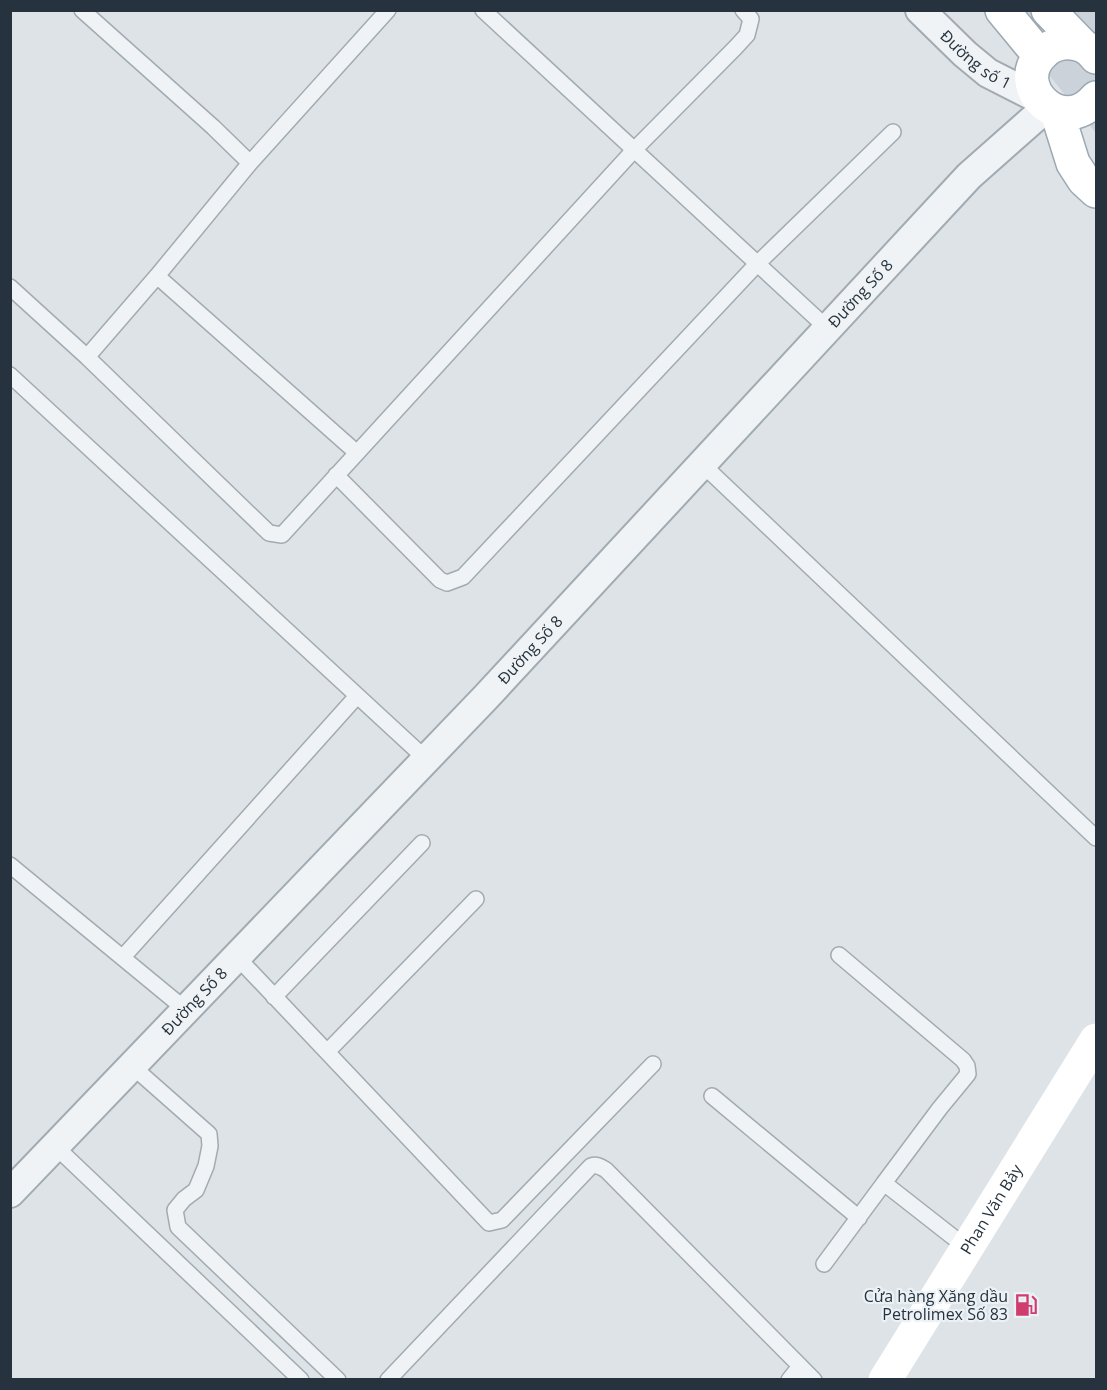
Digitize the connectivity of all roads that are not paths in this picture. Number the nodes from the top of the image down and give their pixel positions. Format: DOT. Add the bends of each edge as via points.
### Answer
graph roads {
  1 [pos="82,10"];
  2 [pos="388,10"];
  3 [pos="483,10"];
  4 [pos="743,10"];
  5 [pos="920,10"];
  6 [pos="1002,10"];
  7 [pos="1048,10"];
  8 [pos="1089,51"];
  9 [pos="1040,56"];
  10 [pos="1096,98"];
  11 [pos="1048,106"];
  12 [pos="892,132"];
  13 [pos="634,150"];
  14 [pos="250,163"];
  15 [pos="1096,191"];
  16 [pos="757,264"];
  17 [pos="157,276"];
  18 [pos="10,287"];
  19 [pos="828,328"];
  20 [pos="87,357"];
  21 [pos="10,375"];
  22 [pos="357,453"];
  23 [pos="702,464"];
  24 [pos="336,475"];
  25 [pos="357,696"];
  26 [pos="426,759"];
  27 [pos="1096,838"];
  28 [pos="422,843"];
  29 [pos="10,865"];
  30 [pos="476,899"];
  31 [pos="839,955"];
  32 [pos="123,957"];
  33 [pos="237,957"];
  34 [pos="274,996"];
  35 [pos="186,1010"];
  36 [pos="1096,1040"];
  37 [pos="327,1052"];
  38 [pos="653,1064"];
  39 [pos="132,1066"];
  40 [pos="712,1096"];
  41 [pos="55,1146"];
  42 [pos="884,1184"];
  43 [pos="11,1192"];
  44 [pos="859,1218"];
  45 [pos="967,1248"];
  46 [pos="824,1264"];
  47 [pos="800,1366"];
  48 [pos="302,1380"];
  49 [pos="338,1380"];
  50 [pos="388,1380"];
  51 [pos="789,1380"];
  52 [pos="814,1380"];
  53 [pos="885,1380"];
  1 -- 14 [label="lane"];
  2 -- 14 [label="lane"];
  3 -- 13 [label="lane"];
  4 -- 13 [label="lane" via="751,19 747,35"];
  5 -- 11 [label="street, Đường số 1" via="988,73"];
  6 -- 9 [label="main road"];
  7 -- 8 [label="main road"];
  8 -- 9 [label="main road" via="1071,42 1048,48"];
  9 -- 11 [label="main road" via="1032,77 1034,88"];
  10 -- 11 [label="main road" via="1080,111 1069,113"];
  11 -- 15 [label="main road" via="1073,164"];
  11 -- 19 [label="street, Đường Số 8" via="969,176"];
  12 -- 16 [label="lane"];
  13 -- 16 [label="lane"];
  13 -- 22 [label="lane"];
  14 -- 17 [label="lane"];
  16 -- 19 [label="lane"];
  16 -- 24 [label="lane" via="463,577 447,583 440,580"];
  17 -- 20 [label="lane"];
  17 -- 22 [label="lane"];
  18 -- 20 [label="lane"];
  19 -- 23 [label="street, Đường Số 8"];
  20 -- 24 [label="lane" via="269,533 282,535"];
  21 -- 25 [label="lane"];
  22 -- 24 [label="lane"];
  23 -- 26 [label="street, Đường Số 8"];
  23 -- 27 [label="lane"];
  25 -- 26 [label="lane"];
  25 -- 32 [label="lane"];
  26 -- 33 [label="street, Đường Số 8"];
  28 -- 34 [label="lane"];
  29 -- 32 [label="lane"];
  30 -- 37 [label="lane"];
  31 -- 42 [label="lane" via="967,1066 968,1074"];
  32 -- 35 [label="lane"];
  33 -- 34 [label="lane"];
  33 -- 35 [label="street, Đường Số 8"];
  34 -- 37 [label="lane"];
  35 -- 39 [label="street, Đường Số 8"];
  36 -- 45 [label="main road, Phan Văn Bảy"];
  37 -- 38 [label="lane" via="489,1223 502,1220"];
  39 -- 41 [label="street, Đường Số 8"];
  39 -- 49 [label="lane" via="209,1134 206,1166 196,1190 175,1210 178,1227"];
  40 -- 44 [label="lane"];
  41 -- 43 [label="street, Đường Số 8"];
  41 -- 48 [label="lane"];
  42 -- 44 [label="lane"];
  42 -- 45 [label="lane"];
  44 -- 46 [label="lane"];
  45 -- 53 [label="main road, Phan Văn Bảy"];
  47 -- 50 [label="lane" via="606,1170 594,1164"];
  47 -- 51 [label="lane"];
  47 -- 52 [label="lane"];
}
